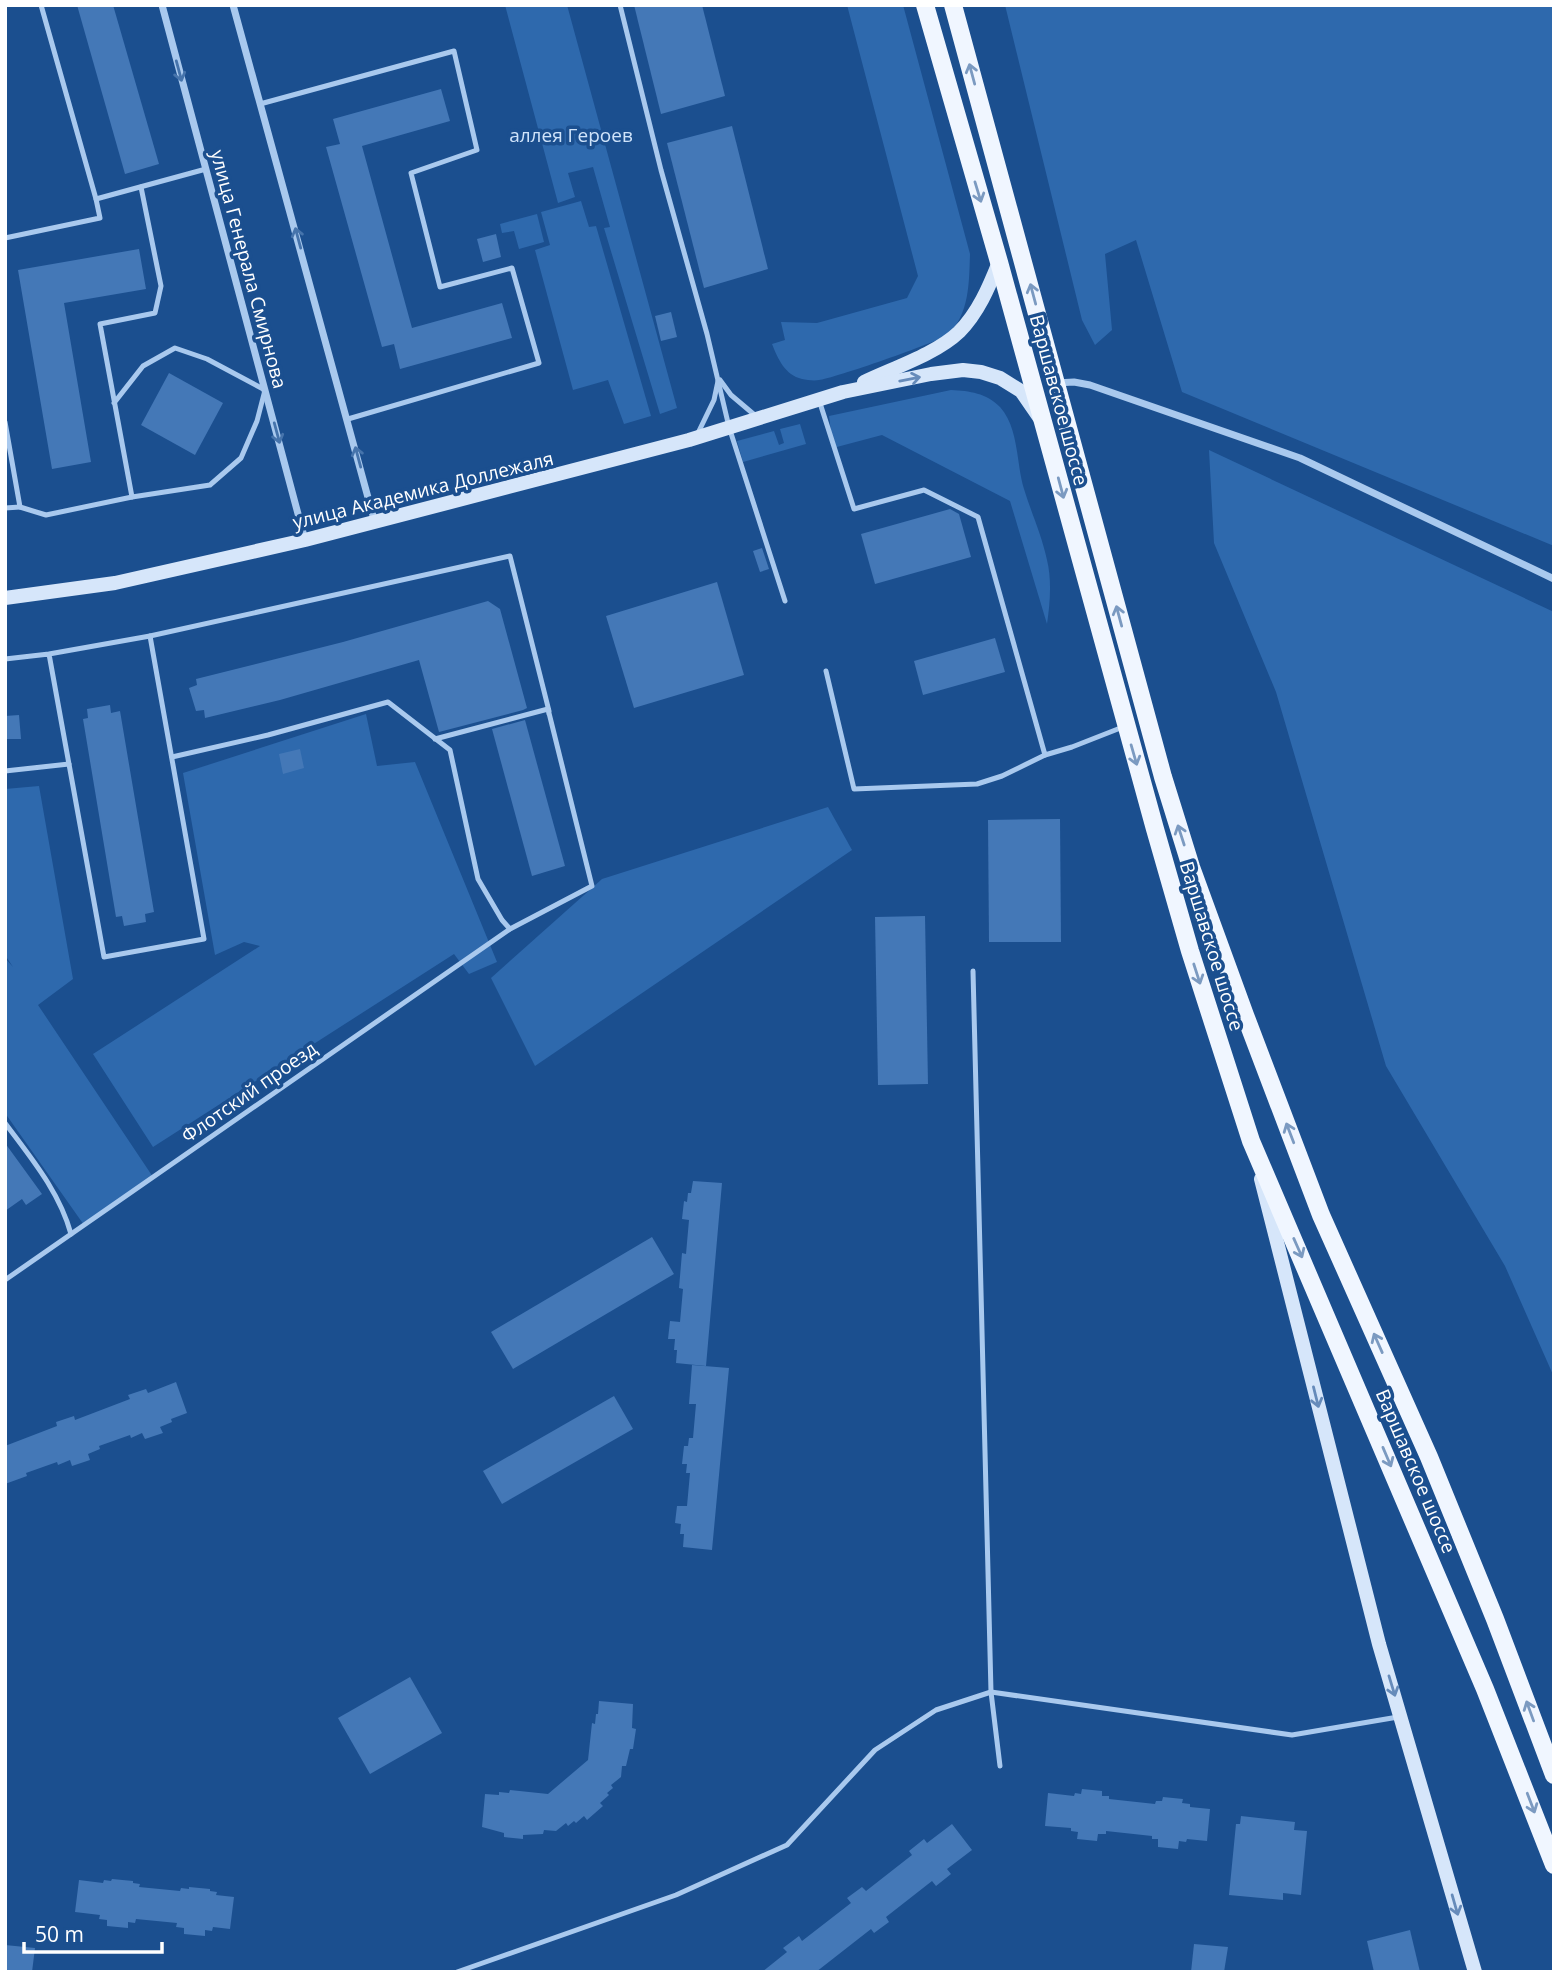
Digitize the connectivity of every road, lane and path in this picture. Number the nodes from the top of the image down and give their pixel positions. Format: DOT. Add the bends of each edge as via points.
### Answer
graph roads {
  1 [pos="41,5"];
  2 [pos="162,5"];
  3 [pos="233,5"];
  4 [pos="620,5"];
  5 [pos="925,5"];
  6 [pos="953,5"];
  7 [pos="260,104"];
  8 [pos="206,169"];
  9 [pos="141,187"];
  10 [pos="96,199"];
  11 [pos="5,238"];
  12 [pos="999,262"];
  13 [pos="718,377"];
  14 [pos="1056,383"];
  15 [pos="265,390"];
  16 [pos="843,392"];
  17 [pos="819,398"];
  18 [pos="114,402"];
  19 [pos="758,418"];
  20 [pos="348,419"];
  21 [pos="5,422"];
  22 [pos="1044,422"];
  23 [pos="729,428"];
  24 [pos="696,438"];
  25 [pos="132,497"];
  26 [pos="20,507"];
  27 [pos="5,508"];
  28 [pos="375,523"];
  29 [pos="306,540"];
  30 [pos="1554,579"];
  31 [pos="5,598"];
  32 [pos="785,601"];
  33 [pos="150,636"];
  34 [pos="49,654"];
  35 [pos="5,659"];
  36 [pos="825,671"];
  37 [pos="549,711"];
  38 [pos="1126,726"];
  39 [pos="435,739"];
  40 [pos="1045,755"];
  41 [pos="172,757"];
  42 [pos="69,764"];
  43 [pos="5,771"];
  44 [pos="510,929"];
  45 [pos="973,971"];
  46 [pos="5,1123"];
  47 [pos="1251,1141"];
  48 [pos="71,1234"];
  49 [pos="5,1280"];
  50 [pos="991,1692"];
  51 [pos="1401,1717"];
  52 [pos="1000,1766"];
  53 [pos="1554,1775"];
  54 [pos="1554,1865"];
  55 [pos="457,1972"];
  56 [pos="1475,1972"];
  1 -- 10 [label="lane"];
  2 -- 8 [label="street, улица Генерала Смирнова, one-way"];
  3 -- 7 [label="street"];
  4 -- 13 [label="lane"];
  5 -- 12 [label="main road, Варшавское шоссе, one-way"];
  14 -- 6 [label="main road, Варшавское шоссе, one-way"];
  20 -- 7 [label="street, one-way"];
  7 -- 20 [label="lane" via="454,51 477,150 411,173 440,287 512,268 538,363"];
  8 -- 9 [label="lane"];
  8 -- 15 [label="street, улица Генерала Смирнова"];
  9 -- 10 [label="lane"];
  9 -- 18 [label="lane" via="161,286 155,313 100,324"];
  10 -- 11 [label="lane" via="100,218"];
  12 -- 16 [label="main road, улица Академика Доллежаля" via="982,301 960,331"];
  12 -- 22 [label="main road, Варшавское шоссе"];
  13 -- 19 [label="lane"];
  13 -- 23 [label="lane"];
  13 -- 24 [label="lane" via="715,400"];
  14 -- 30 [label="street" via="1090,385 1300,458"];
  53 -- 14 [label="main road, Варшавское шоссе, one-way" via="1429,1457 1321,1215 1191,867"];
  15 -- 18 [label="lane" via="208,359 175,348 143,366"];
  15 -- 25 [label="lane" via="241,458 210,485"];
  15 -- 29 [label="street, улица Генерала Смирнова, one-way"];
  16 -- 17 [label="main road, улица Академика Доллежаля"];
  16 -- 22 [label="main road, улица Академика Доллежаля, one-way" via="931,374 981,372 1021,391"];
  17 -- 19 [label="main road, улица Академика Доллежаля"];
  17 -- 40 [label="lane" via="854,509 924,489 978,517"];
  18 -- 25 [label="lane"];
  19 -- 23 [label="main road, улица Академика Доллежаля"];
  28 -- 20 [label="street, one-way"];
  21 -- 26 [label="lane"];
  22 -- 38 [label="main road, Варшавское шоссе, one-way"];
  23 -- 24 [label="main road, улица Академика Доллежаля"];
  23 -- 32 [label="lane"];
  24 -- 28 [label="main road, улица Академика Доллежаля"];
  25 -- 26 [label="lane" via="46,515"];
  26 -- 27 [label="lane"];
  28 -- 29 [label="main road, улица Академика Доллежаля"];
  29 -- 31 [label="main road, улица Академика Доллежаля" via="115,583"];
  33 -- 34 [label="lane"];
  33 -- 37 [label="lane" via="510,556"];
  33 -- 41 [label="lane"];
  34 -- 35 [label="lane"];
  34 -- 42 [label="lane"];
  36 -- 40 [label="lane" via="853,789 977,784"];
  37 -- 39 [label="lane"];
  37 -- 44 [label="lane, Флотский проезд" via="592,886"];
  38 -- 40 [label="lane"];
  38 -- 47 [label="main road, Варшавское шоссе, one-way" via="1190,951"];
  39 -- 41 [label="lane" via="388,702"];
  39 -- 44 [label="lane" via="450,750 478,878"];
  41 -- 42 [label="lane" via="204,939 104,957"];
  42 -- 43 [label="lane"];
  44 -- 48 [label="lane, Флотский проезд"];
  45 -- 50 [label="lane"];
  46 -- 48 [label="lane" via="54,1190"];
  47 -- 51 [label="main road, one-way"];
  47 -- 54 [label="main road, Варшавское шоссе, one-way" via="1480,1676"];
  48 -- 49 [label="lane, Флотский проезд"];
  50 -- 51 [label="lane" via="1292,1735"];
  50 -- 52 [label="lane"];
  50 -- 55 [label="lane" via="936,1710 875,1750 787,1845 676,1895"];
  51 -- 56 [label="main road, one-way"];
}
